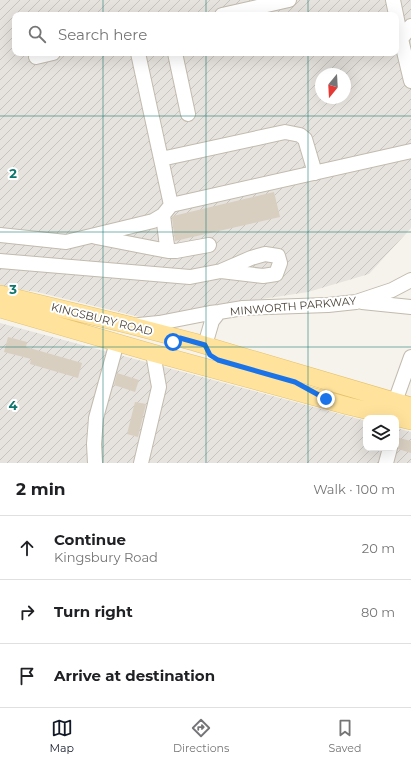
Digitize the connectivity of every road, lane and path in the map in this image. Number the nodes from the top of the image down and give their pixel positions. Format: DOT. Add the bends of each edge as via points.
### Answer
graph roads {
  1 [pos="289,0"];
  2 [pos="393,0"];
  3 [pos="235,12"];
  4 [pos="395,12"];
  5 [pos="411,26"];
  6 [pos="399,29"];
  7 [pos="401,39"];
  8 [pos="40,56"];
  9 [pos="139,56"];
  10 [pos="176,56"];
  11 [pos="36,57"];
  12 [pos="411,81"];
  13 [pos="188,114"];
  14 [pos="411,151"];
  15 [pos="161,159"];
  16 [pos="315,172"];
  17 [pos="167,210"];
  18 [pos="0,235"];
  19 [pos="91,236"];
  20 [pos="209,245"];
  21 [pos="168,251"];
  22 [pos="0,261"];
  23 [pos="221,271"];
  24 [pos="411,280"];
  25 [pos="0,296"];
  26 [pos="356,302"];
  27 [pos="390,305"];
  28 [pos="411,307"];
  29 [pos="0,309"];
  30 [pos="219,312"];
  31 [pos="411,319"];
  32 [pos="129,325"];
  33 [pos="180,338"];
  34 [pos="117,342"];
  35 [pos="205,345"];
  36 [pos="153,353"];
  37 [pos="411,357"];
  38 [pos="326,399"];
  39 [pos="400,414"];
  40 [pos="389,451"];
  41 [pos="95,463"];
  42 [pos="141,463"];
  43 [pos="386,463"];
  1 -- 3 [label="street"];
  2 -- 4 [label="street"];
  5 -- 7 [label="street"];
  6 -- 7 [label="street"];
  7 -- 12 [label="street"];
  8 -- 11 [label="street"];
  9 -- 15 [label="street"];
  10 -- 13 [label="street"];
  14 -- 16 [label="street"];
  15 -- 16 [label="street" via="285,132 300,135 305,139"];
  15 -- 17 [label="street"];
  16 -- 17 [label="street"];
  17 -- 19 [label="street" via="153,221"];
  17 -- 21 [label="street"];
  18 -- 19 [label="street" via="66,242"];
  19 -- 21 [label="street"];
  20 -- 21 [label="street"];
  22 -- 23 [label="street" via="190,277"];
  24 -- 26 [label="street, MINWORTH PARKWAY" via="392,290"];
  25 -- 32 [label="main road, KINGSBURY ROAD"];
  25 -- 36 [label="main road" via="34,310 153,342"];
  26 -- 27 [label="street"];
  26 -- 30 [label="street, MINWORTH PARKWAY" via="243,308"];
  27 -- 28 [label="street"];
  27 -- 31 [label="street"];
  29 -- 34 [label="main road, KINGSBURY ROAD"];
  30 -- 32 [label="street, MINWORTH PARKWAY" via="159,323"];
  30 -- 35 [label="street, MINWORTH PARKWAY" via="212,321"];
  32 -- 33 [label="main road, KINGSBURY ROAD"];
  33 -- 35 [label="main road, KINGSBURY ROAD"];
  33 -- 36 [label="main road"];
  34 -- 36 [label="main road, KINGSBURY ROAD"];
  34 -- 41 [label="street" via="96,418"];
  35 -- 38 [label="main road" via="210,355 218,360 295,382"];
  35 -- 39 [label="main road, KINGSBURY ROAD"];
  36 -- 38 [label="main road, KINGSBURY ROAD"];
  36 -- 42 [label="street" via="159,387"];
  37 -- 39 [label="street" via="403,379"];
  38 -- 39 [label="main road, KINGSBURY ROAD"];
  40 -- 43 [label="street"];
}
